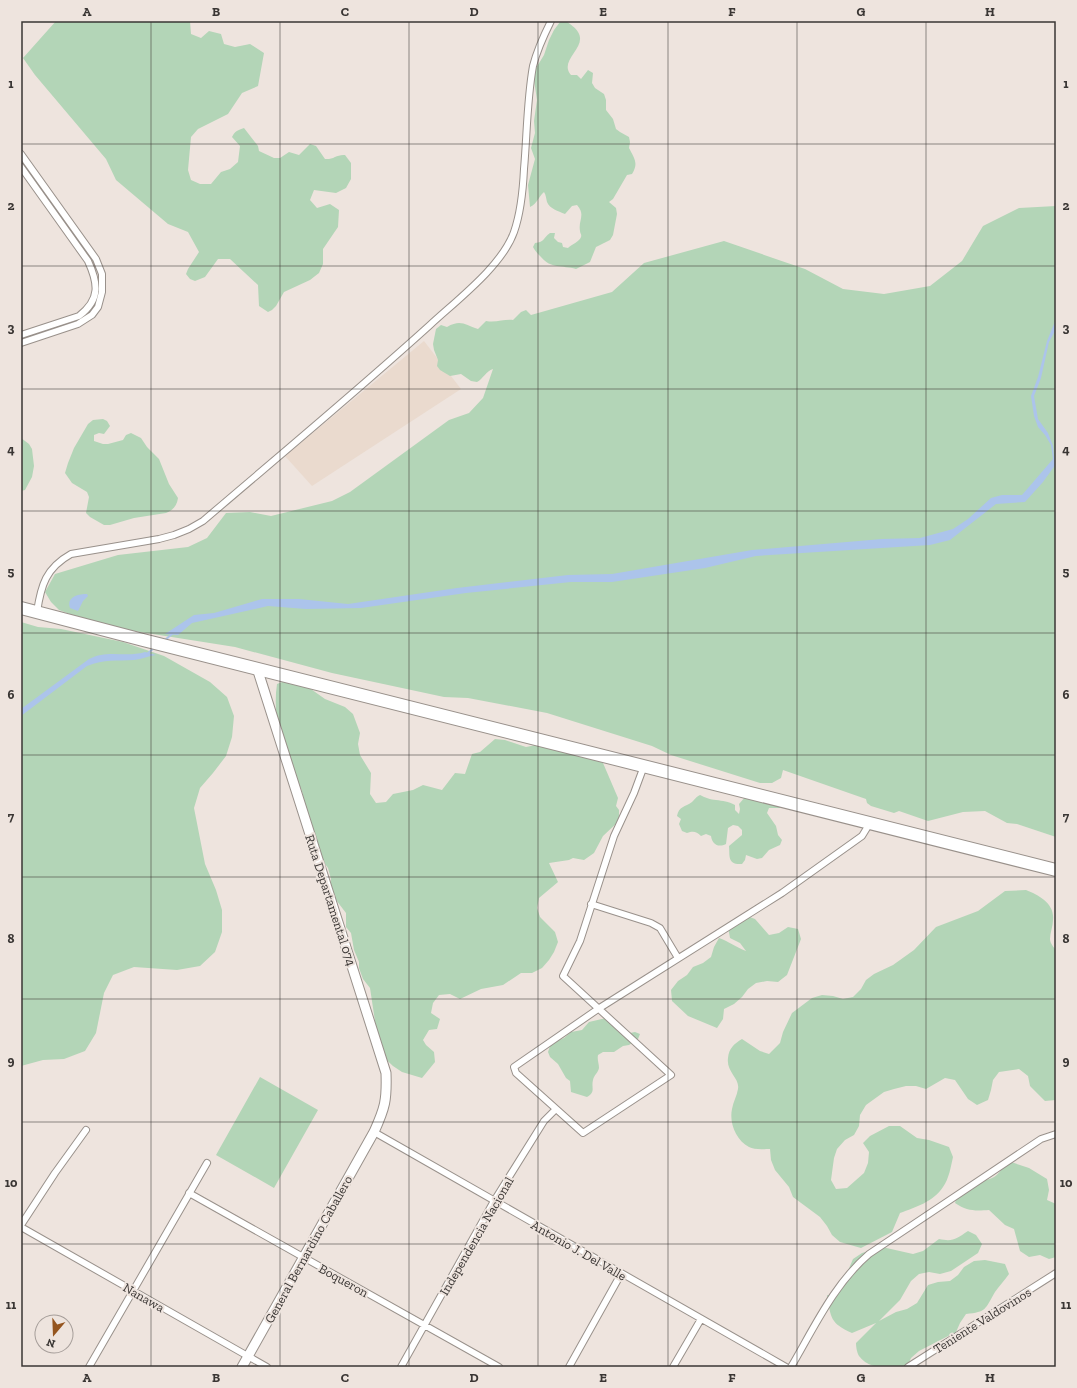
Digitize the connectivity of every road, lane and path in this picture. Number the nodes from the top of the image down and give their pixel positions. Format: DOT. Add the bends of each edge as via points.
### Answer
graph roads {
  1 [pos="551,21"];
  2 [pos="21,154"];
  3 [pos="21,167"];
  4 [pos="21,335"];
  5 [pos="21,342"];
  6 [pos="21,608"];
  7 [pos="37,612"];
  8 [pos="256,668"];
  9 [pos="644,766"];
  10 [pos="870,823"];
  11 [pos="1056,870"];
  12 [pos="591,904"];
  13 [pos="678,958"];
  14 [pos="598,1009"];
  15 [pos="556,1109"];
  16 [pos="86,1130"];
  17 [pos="374,1132"];
  18 [pos="1056,1134"];
  19 [pos="207,1163"];
  20 [pos="189,1193"];
  21 [pos="494,1202"];
  22 [pos="21,1226"];
  23 [pos="303,1257"];
  24 [pos="1056,1273"];
  25 [pos="622,1274"];
  26 [pos="132,1290"];
  27 [pos="701,1319"];
  28 [pos="424,1325"];
  29 [pos="248,1356"];
  30 [pos="89,1367"];
  31 [pos="242,1367"];
  32 [pos="267,1367"];
  33 [pos="401,1367"];
  34 [pos="499,1367"];
  35 [pos="569,1367"];
  36 [pos="673,1367"];
  37 [pos="786,1367"];
  38 [pos="791,1367"];
  39 [pos="908,1367"];
  1 -- 7 [label="street" via="534,65 519,214 514,234 494,264 402,350 203,521 174,535 71,554 59,560 43,584"];
  2 -- 5 [label="street" via="96,260 102,274 102,292 92,315 78,324"];
  3 -- 4 [label="street" via="88,261 96,285 92,302 79,316"];
  6 -- 7 [label="highway"];
  7 -- 8 [label="highway"];
  8 -- 9 [label="highway"];
  8 -- 17 [label="street, Ruta Departamental 074" via="386,1074 385,1105"];
  9 -- 10 [label="highway"];
  9 -- 12 [label="street" via="614,836"];
  10 -- 11 [label="highway"];
  10 -- 13 [label="street" via="862,836 782,892"];
  12 -- 13 [label="street" via="652,923 660,928"];
  12 -- 14 [label="street" via="580,941 563,976"];
  13 -- 14 [label="street"];
  14 -- 15 [label="street" via="514,1067 516,1073"];
  14 -- 15 [label="street" via="671,1075 583,1133"];
  15 -- 21 [label="street, Independencia Nacional" via="544,1121"];
  16 -- 22 [label="street"];
  17 -- 21 [label="street, Antonio J. Del Valle"];
  17 -- 23 [label="street, General Bernardino Caballero"];
  18 -- 38 [label="street" via="1041,1140 869,1254 856,1266 827,1304"];
  19 -- 20 [label="street"];
  20 -- 23 [label="street, Boqueron"];
  20 -- 26 [label="street"];
  21 -- 25 [label="street, Antonio J. Del Valle"];
  21 -- 28 [label="street, Independencia Nacional"];
  22 -- 26 [label="street, Nanawa"];
  23 -- 28 [label="street, Boqueron"];
  23 -- 29 [label="street, General Bernardino Caballero"];
  24 -- 39 [label="street, Teniente Valdovinos"];
  25 -- 27 [label="street, Antonio J. Del Valle"];
  25 -- 35 [label="street"];
  26 -- 29 [label="street, Nanawa"];
  26 -- 30 [label="street"];
  27 -- 36 [label="street"];
  27 -- 37 [label="street, Antonio J. Del Valle"];
  28 -- 33 [label="street, Independencia Nacional"];
  28 -- 34 [label="street, Boqueron"];
  29 -- 31 [label="street, General Bernardino Caballero"];
  29 -- 32 [label="street, Nanawa"];
}
